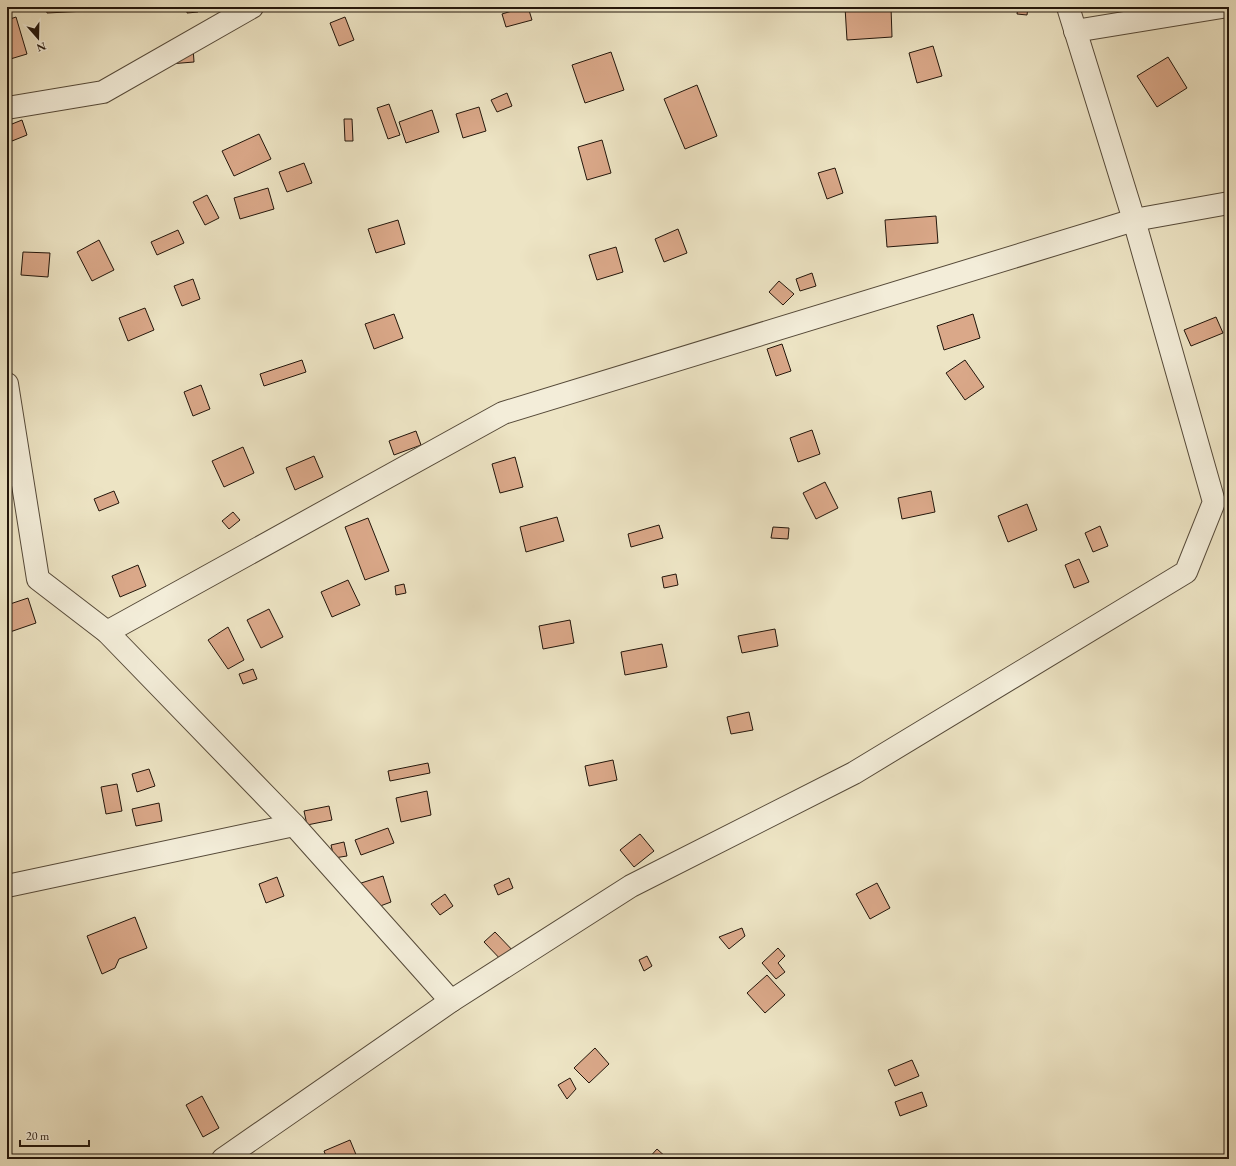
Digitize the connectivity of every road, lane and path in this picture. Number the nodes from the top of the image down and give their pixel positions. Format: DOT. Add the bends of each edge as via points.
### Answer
graph roads {
  1 [pos="252,7"];
  2 [pos="1068,7"];
  3 [pos="1222,7"];
  4 [pos="1075,31"];
  5 [pos="7,108"];
  6 [pos="1229,203"];
  7 [pos="1134,220"];
  8 [pos="7,384"];
  9 [pos="1221,499"];
  10 [pos="107,632"];
  11 [pos="294,825"];
  12 [pos="7,886"];
  13 [pos="451,1002"];
  14 [pos="223,1159"];
  1 -- 5 [label="street" via="103,92"];
  2 -- 4 [label="street"];
  3 -- 4 [label="street"];
  4 -- 7 [label="street"];
  6 -- 7 [label="street"];
  7 -- 9 [label="street"];
  7 -- 10 [label="street" via="503,413"];
  8 -- 10 [label="street" via="38,579"];
  9 -- 13 [label="street" via="1186,572 854,773 630,886"];
  10 -- 11 [label="street"];
  11 -- 12 [label="street"];
  11 -- 13 [label="street"];
  13 -- 14 [label="street"];
}
